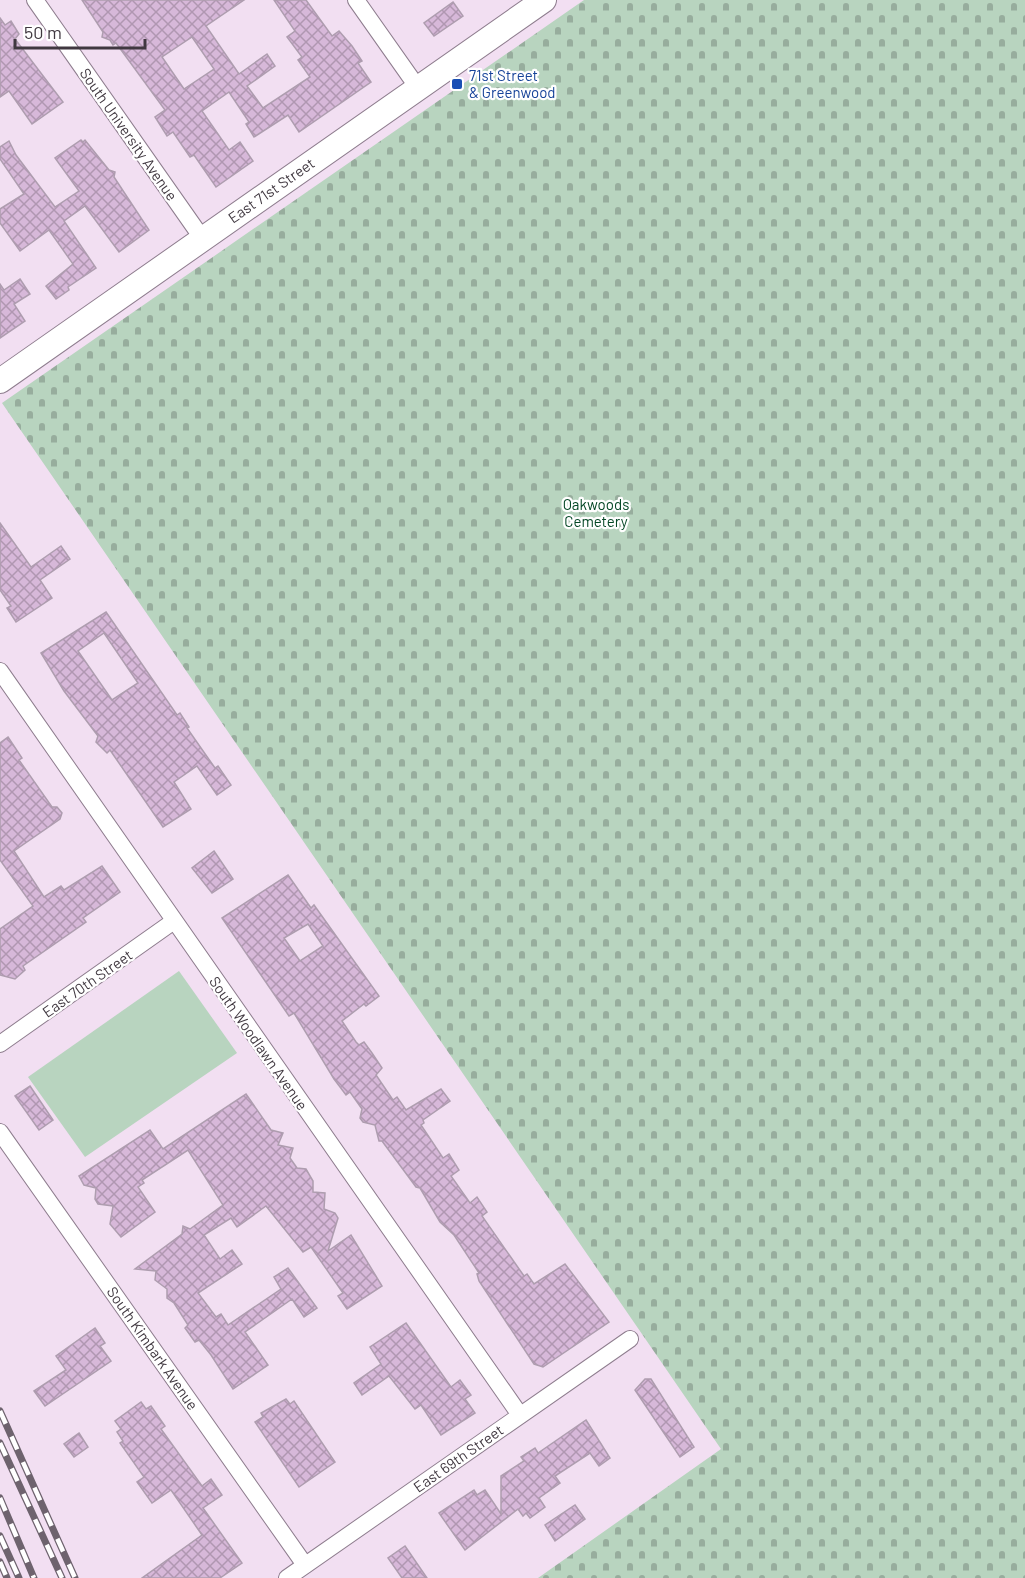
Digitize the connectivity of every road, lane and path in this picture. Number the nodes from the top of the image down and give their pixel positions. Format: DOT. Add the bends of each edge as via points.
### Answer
graph roads {
  1 [pos="35,0"];
  2 [pos="356,0"];
  3 [pos="544,0"];
  4 [pos="418,88"];
  5 [pos="202,238"];
  6 [pos="0,381"];
  7 [pos="0,671"];
  8 [pos="174,921"];
  9 [pos="0,1044"];
  10 [pos="0,1132"];
  11 [pos="630,1339"];
  12 [pos="520,1415"];
  13 [pos="305,1565"];
  14 [pos="287,1578"];
  1 -- 5 [label="street, South University Avenue"];
  2 -- 4 [label="street"];
  3 -- 4 [label="main road, East 71st Street"];
  4 -- 5 [label="main road, East 71st Street"];
  5 -- 6 [label="main road, East 71st Street"];
  7 -- 8 [label="street, South Woodlawn Avenue"];
  8 -- 9 [label="street, East 70th Street"];
  8 -- 12 [label="street, South Woodlawn Avenue"];
  10 -- 13 [label="street, South Kimbark Avenue"];
  11 -- 12 [label="street, East 69th Street"];
  12 -- 13 [label="street, East 69th Street"];
  13 -- 14 [label="street, East 69th Street"];
}
